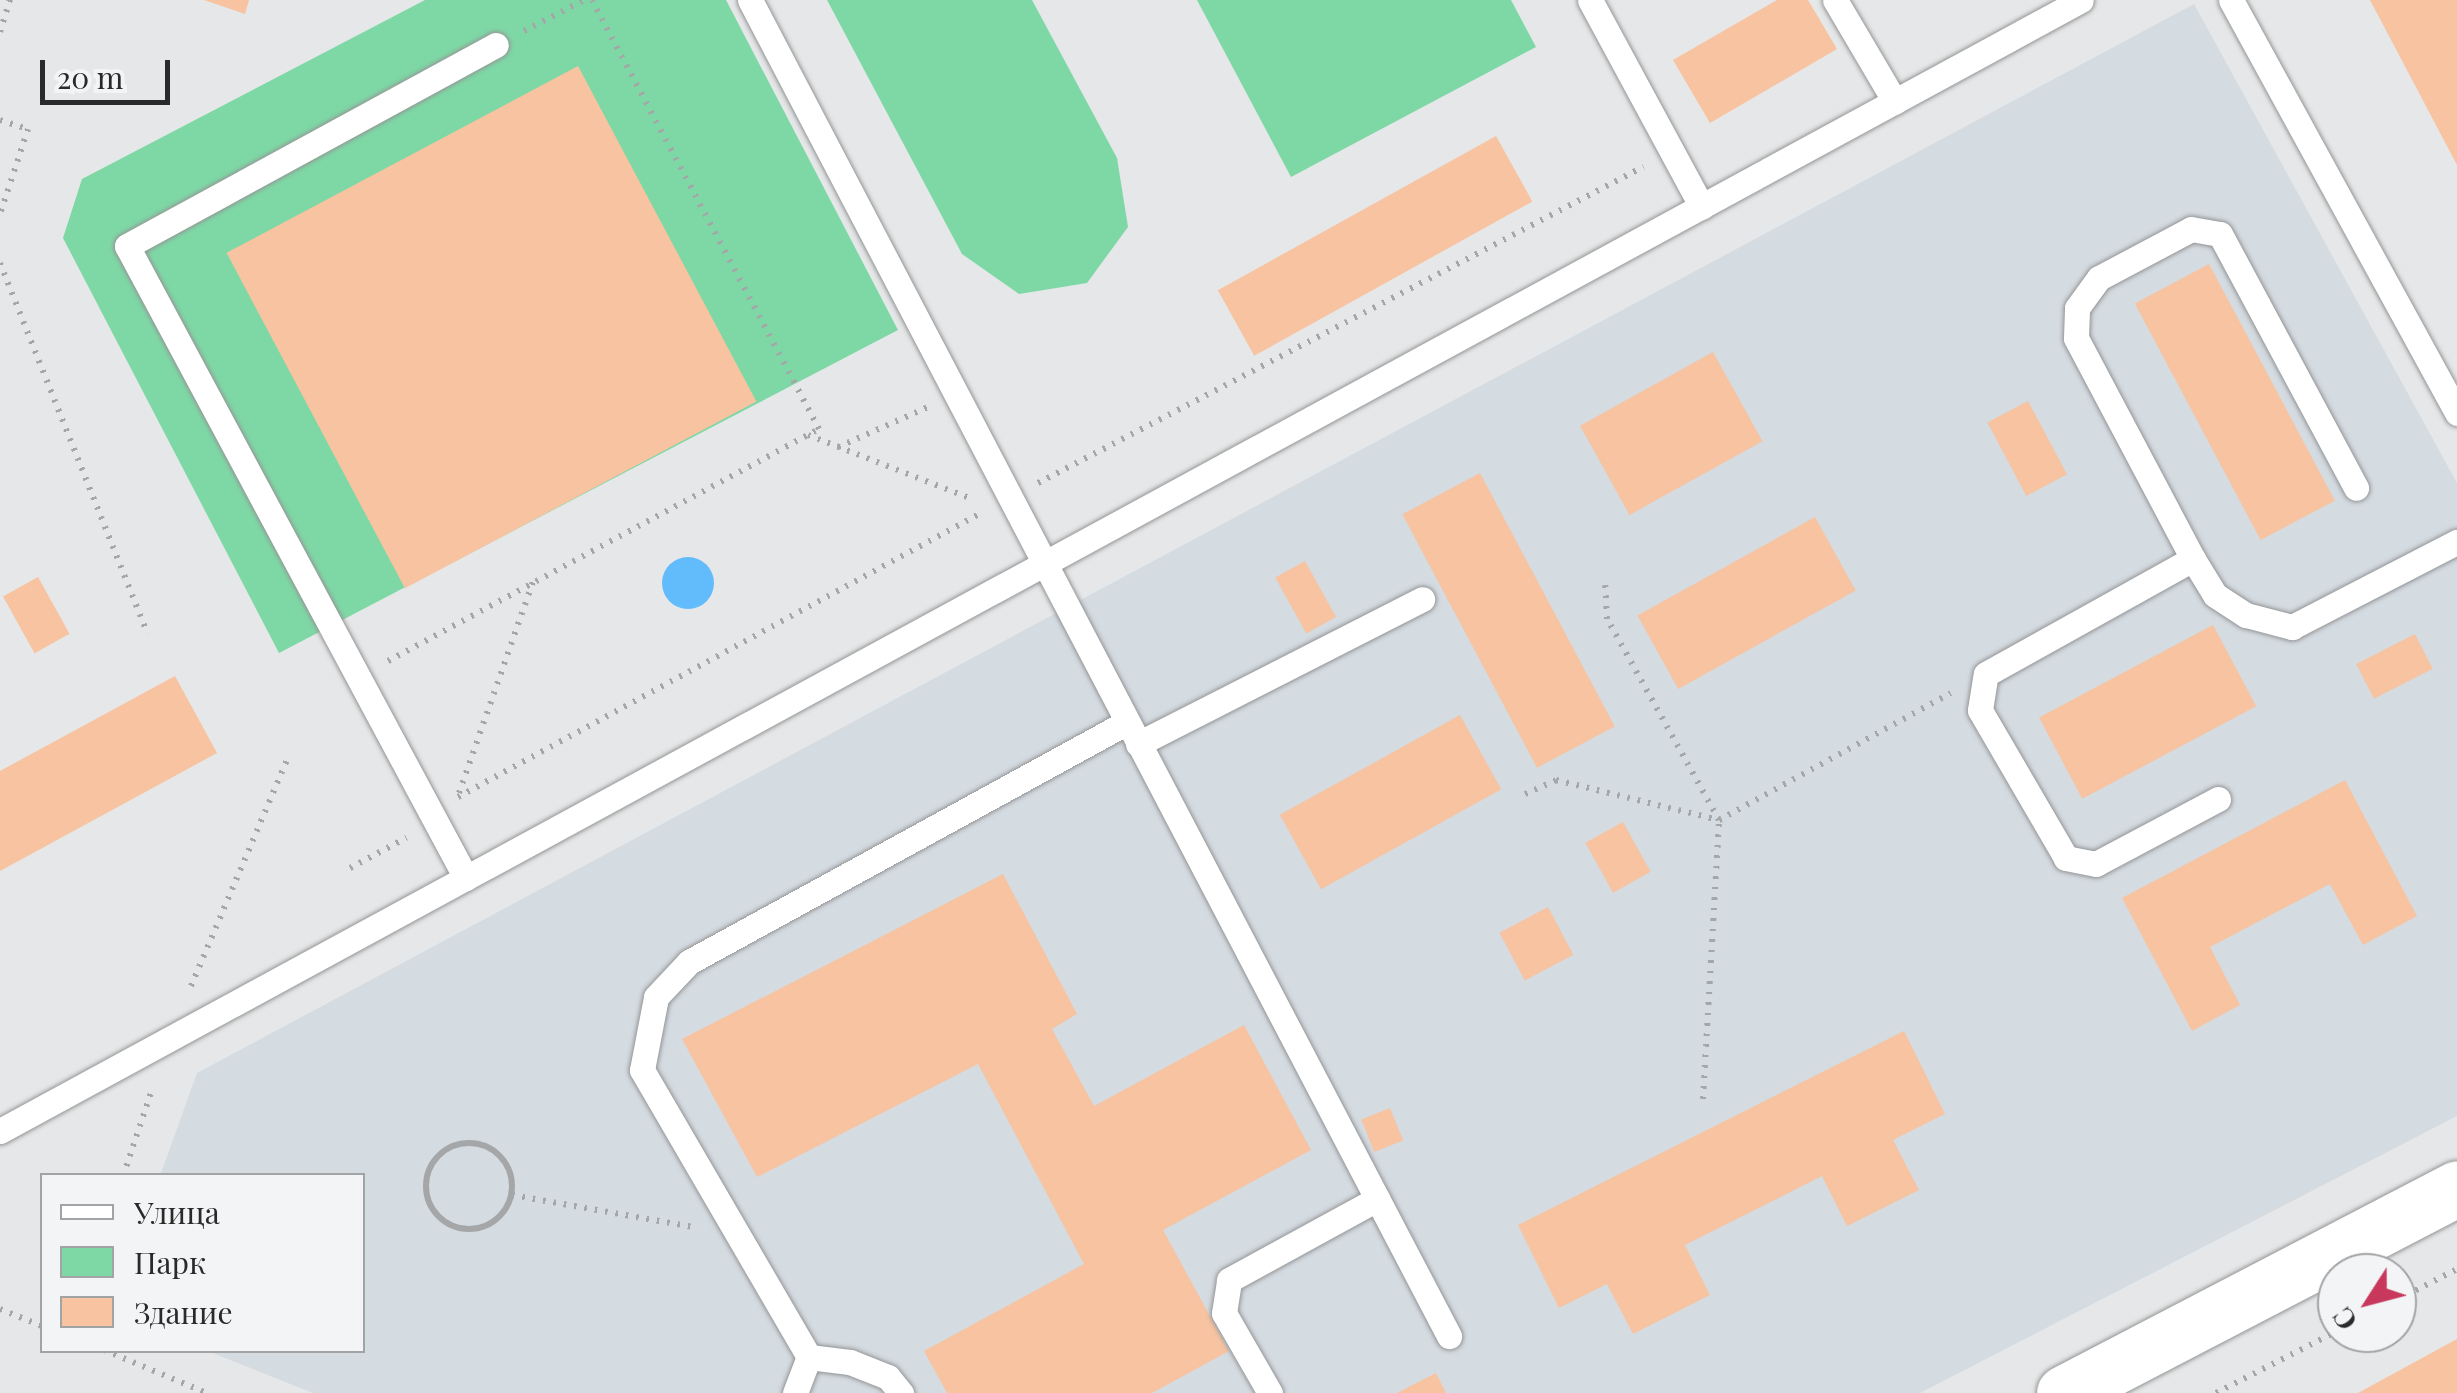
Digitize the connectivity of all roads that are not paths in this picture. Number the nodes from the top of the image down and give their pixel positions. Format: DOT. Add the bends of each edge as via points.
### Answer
graph roads {
  1 [pos="750,0"];
  2 [pos="1590,0"];
  3 [pos="1835,0"];
  4 [pos="2082,0"];
  5 [pos="2230,0"];
  6 [pos="496,45"];
  7 [pos="1895,102"];
  8 [pos="1702,207"];
  9 [pos="2457,412"];
  10 [pos="2356,488"];
  11 [pos="2457,542"];
  12 [pos="2193,560"];
  13 [pos="1044,564"];
  14 [pos="1422,599"];
  15 [pos="1132,733"];
  16 [pos="2218,798"];
  17 [pos="466,878"];
  18 [pos="0,1132"];
  19 [pos="2457,1188"];
  20 [pos="1377,1199"];
  21 [pos="1449,1336"];
  22 [pos="810,1357"];
  23 [pos="794,1393"];
  24 [pos="902,1393"];
  25 [pos="1270,1393"];
  26 [pos="2064,1393"];
  1 -- 13 [label="lane"];
  2 -- 8 [label="lane"];
  3 -- 7 [label="lane"];
  4 -- 7 [label="lane"];
  5 -- 9 [label="lane"];
  6 -- 17 [label="lane" via="127,246"];
  7 -- 8 [label="lane"];
  8 -- 13 [label="lane"];
  10 -- 12 [label="lane" via="2220,234 2191,230 2099,278 2076,308 2076,338"];
  11 -- 12 [label="lane" via="2292,627 2246,615 2215,595"];
  12 -- 16 [label="lane" via="1986,674 1980,710 2066,858 2096,864"];
  13 -- 15 [label="lane"];
  13 -- 17 [label="lane"];
  14 -- 15 [label="lane"];
  15 -- 20 [label="lane"];
  15 -- 22 [label="lane" via="689,962 656,998 642,1070"];
  17 -- 18 [label="lane"];
  19 -- 26 [label="main road"];
  20 -- 21 [label="lane"];
  20 -- 25 [label="lane" via="1229,1280 1224,1312"];
  22 -- 23 [label="lane"];
  22 -- 24 [label="lane" via="876,1372"];
}
